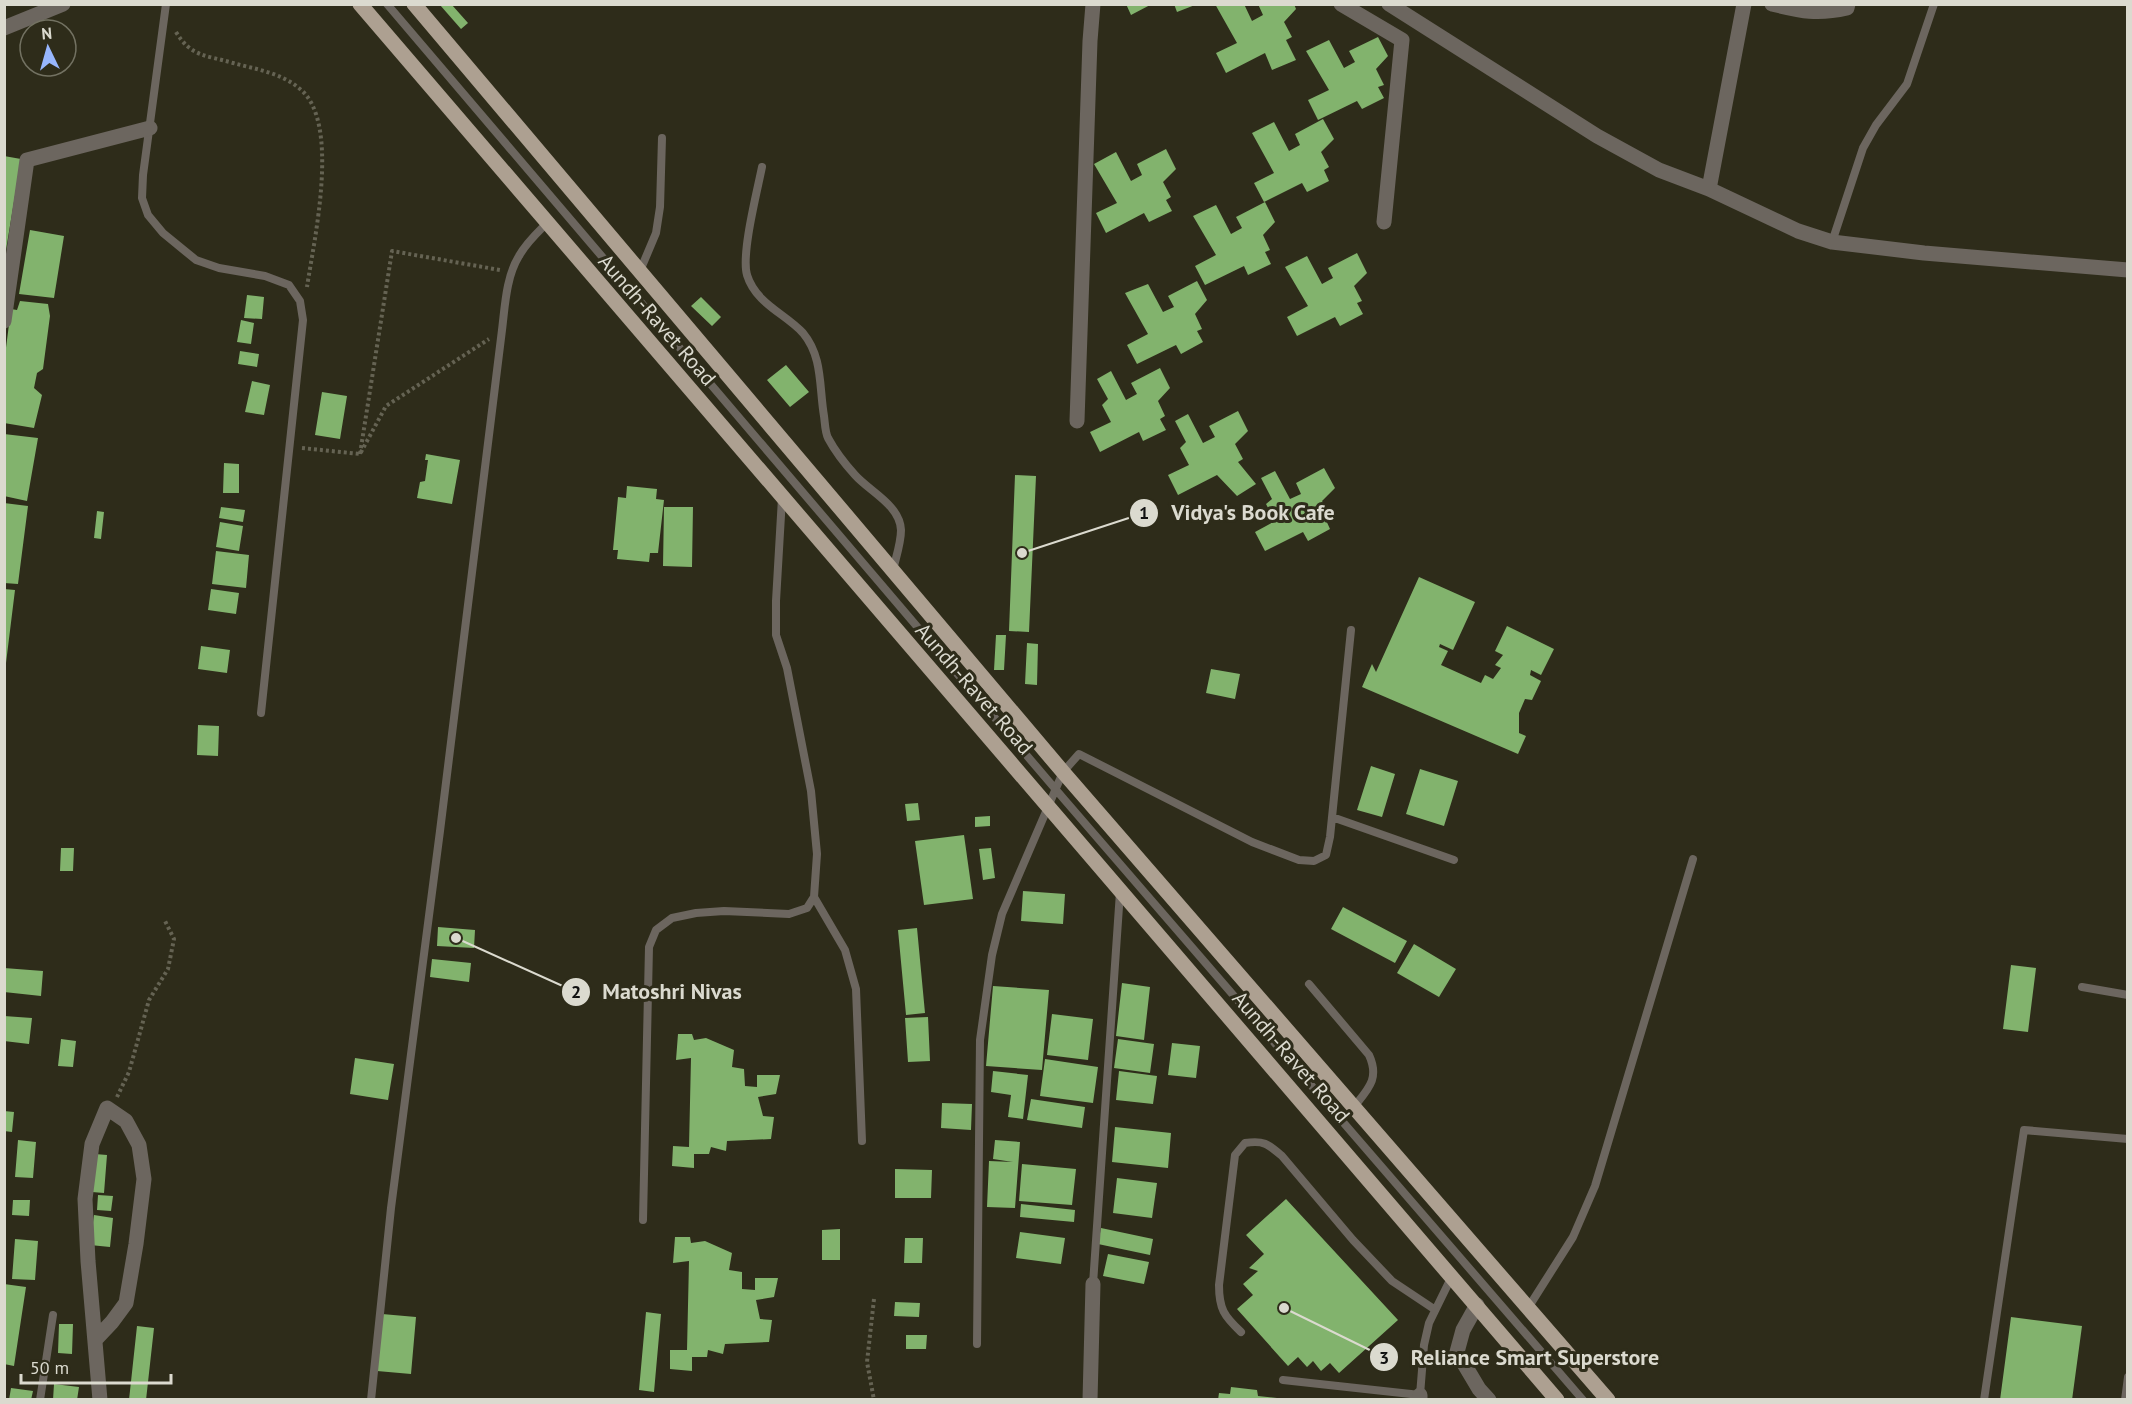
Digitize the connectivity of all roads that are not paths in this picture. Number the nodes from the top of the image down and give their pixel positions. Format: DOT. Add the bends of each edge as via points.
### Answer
graph roads {
  1 [pos="63,4"];
  2 [pos="360,4"];
  3 [pos="387,4"];
  4 [pos="414,4"];
  5 [pos="1093,4"];
  6 [pos="1341,4"];
  7 [pos="1389,4"];
  8 [pos="1744,4"];
  9 [pos="1772,4"];
  10 [pos="1848,4"];
  11 [pos="1934,4"];
  12 [pos="165,9"];
  13 [pos="4,28"];
  14 [pos="150,128"];
  15 [pos="662,138"];
  16 [pos="762,167"];
  17 [pos="1709,189"];
  18 [pos="1384,222"];
  19 [pos="547,223"];
  20 [pos="1832,242"];
  21 [pos="2127,270"];
  22 [pos="640,271"];
  23 [pos="4,321"];
  24 [pos="1077,421"];
  25 [pos="782,498"];
  26 [pos="893,570"];
  27 [pos="1351,630"];
  28 [pos="261,713"];
  29 [pos="1063,772"];
  30 [pos="1055,788"];
  31 [pos="1048,808"];
  32 [pos="1332,817"];
  33 [pos="1693,859"];
  34 [pos="1454,860"];
  35 [pos="1120,892"];
  36 [pos="814,897"];
  37 [pos="1309,984"];
  38 [pos="2082,987"];
  39 [pos="2127,995"];
  40 [pos="1353,1108"];
  41 [pos="2127,1139"];
  42 [pos="862,1141"];
  43 [pos="644,1220"];
  44 [pos="1452,1276"];
  45 [pos="1093,1284"];
  46 [pos="1477,1305"];
  47 [pos="1528,1308"];
  48 [pos="1434,1309"];
  49 [pos="52,1315"];
  50 [pos="1241,1332"];
  51 [pos="95,1340"];
  52 [pos="976,1344"];
  53 [pos="2127,1377"];
  54 [pos="1283,1380"];
  55 [pos="1420,1397"];
  56 [pos="40,1400"];
  57 [pos="100,1400"];
  58 [pos="371,1400"];
  59 [pos="1090,1400"];
  60 [pos="1489,1400"];
  61 [pos="1557,1400"];
  62 [pos="1583,1400"];
  63 [pos="1608,1400"];
  64 [pos="1984,1400"];
  65 [pos="2125,1400"];
  1 -- 13 [label="street"];
  2 -- 19 [label="main road, Aundh-Ravet Road"];
  3 -- 30 [label="lane"];
  4 -- 22 [label="main road, Aundh-Ravet Road"];
  5 -- 24 [label="street"];
  6 -- 18 [label="street" via="1402,40"];
  7 -- 17 [label="street" via="1597,136 1659,170"];
  8 -- 17 [label="street"];
  9 -- 10 [label="street" via="1827,13 1847,8"];
  11 -- 20 [label="lane" via="1907,84 1863,148"];
  12 -- 14 [label="lane"];
  14 -- 23 [label="street" via="27,160"];
  14 -- 28 [label="lane" via="142,198 148,215 163,233 196,260 289,285 300,301 303,320"];
  15 -- 22 [label="lane" via="656,233"];
  16 -- 26 [label="lane" via="745,257 746,274 753,289 803,333 817,355 827,435 856,476 897,516 901,528"];
  17 -- 20 [label="street" via="1798,231"];
  19 -- 25 [label="main road, Aundh-Ravet Road"];
  19 -- 58 [label="lane" via="517,258 502,330"];
  20 -- 21 [label="street"];
  22 -- 26 [label="main road, Aundh-Ravet Road"];
  25 -- 31 [label="main road, Aundh-Ravet Road"];
  25 -- 36 [label="lane" via="776,635 787,668 811,791 817,854"];
  26 -- 29 [label="main road, Aundh-Ravet Road"];
  27 -- 32 [label="lane"];
  29 -- 30 [label="lane"];
  29 -- 32 [label="lane" via="1079,754 1252,842 1299,860 1314,861 1326,855"];
  29 -- 40 [label="main road, Aundh-Ravet Road"];
  30 -- 31 [label="lane"];
  30 -- 62 [label="lane"];
  31 -- 35 [label="main road, Aundh-Ravet Road"];
  31 -- 52 [label="lane" via="1002,914 980,1040"];
  32 -- 34 [label="lane"];
  33 -- 47 [label="lane" via="1595,1186 1573,1237"];
  35 -- 44 [label="main road, Aundh-Ravet Road"];
  35 -- 45 [label="lane"];
  36 -- 42 [label="lane" via="845,950 856,989"];
  36 -- 43 [label="lane" via="807,908 789,914 696,913 672,918 656,930 649,947"];
  37 -- 40 [label="lane" via="1369,1054 1373,1065 1370,1087"];
  38 -- 39 [label="lane"];
  40 -- 47 [label="main road, Aundh-Ravet Road"];
  41 -- 64 [label="lane" via="2024,1130"];
  44 -- 46 [label="main road, Aundh-Ravet Road"];
  44 -- 48 [label="lane"];
  45 -- 59 [label="street"];
  46 -- 60 [label="street" via="1463,1330 1457,1352"];
  46 -- 61 [label="main road, Aundh-Ravet Road"];
  47 -- 63 [label="main road, Aundh-Ravet Road"];
  48 -- 50 [label="lane" via="1392,1281 1282,1156 1259,1141 1245,1143 1234,1155 1220,1284 1223,1311"];
  48 -- 55 [label="lane" via="1425,1345"];
  49 -- 56 [label="lane"];
  51 -- 51 [label="street" via="85,1199 92,1144 107,1108 126,1121 139,1145 144,1179 126,1304"];
  51 -- 57 [label="street"];
  53 -- 65 [label="lane"];
  54 -- 55 [label="lane"];
}
